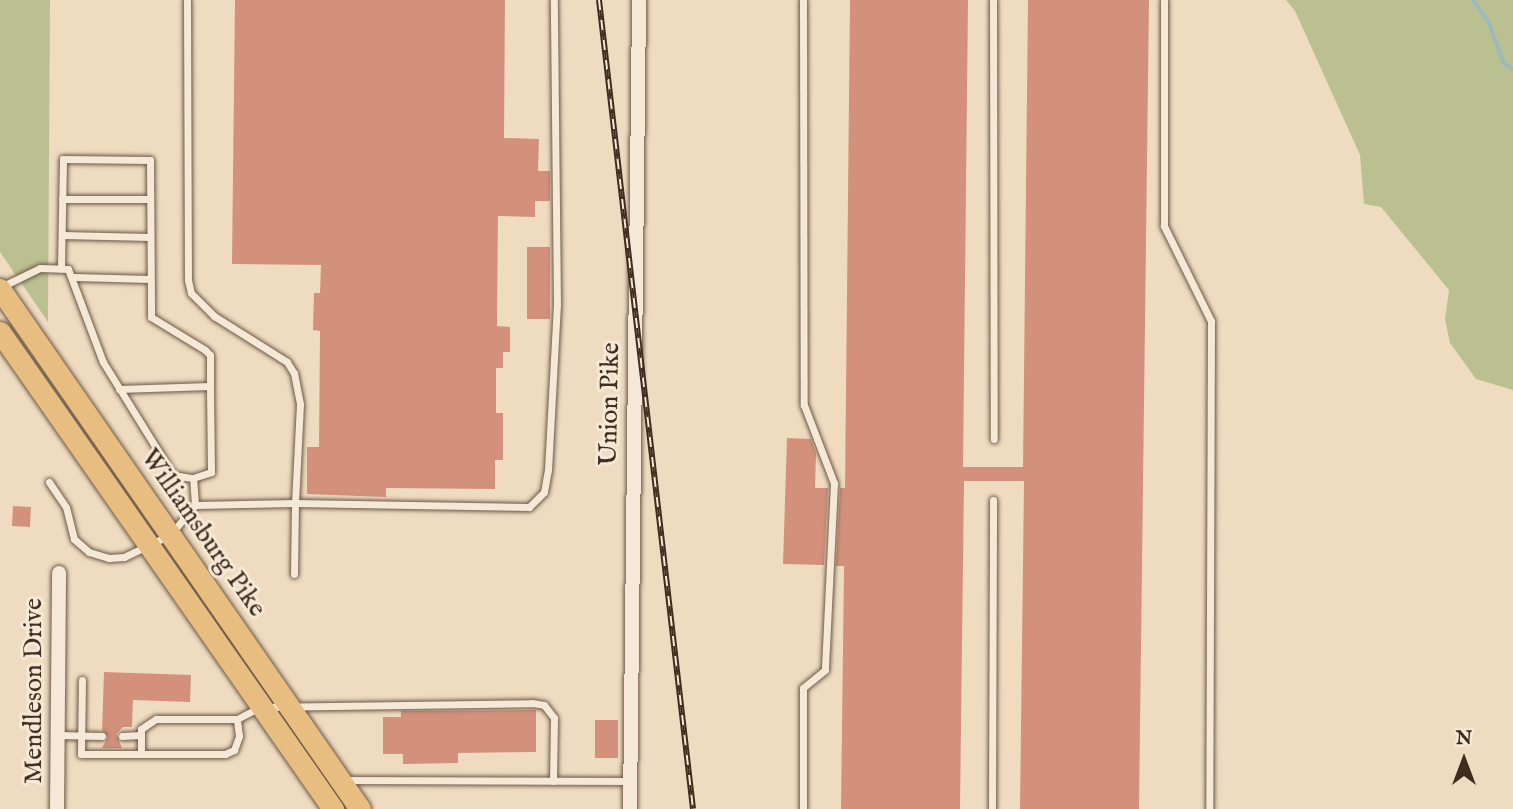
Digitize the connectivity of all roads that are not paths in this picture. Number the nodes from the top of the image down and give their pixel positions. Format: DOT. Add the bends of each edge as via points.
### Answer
graph roads {
  1 [pos="187,0"];
  2 [pos="555,0"];
  3 [pos="639,0"];
  4 [pos="803,0"];
  5 [pos="993,0"];
  6 [pos="1164,0"];
  7 [pos="62,199"];
  8 [pos="150,199"];
  9 [pos="62,235"];
  10 [pos="150,237"];
  11 [pos="61,266"];
  12 [pos="74,277"];
  13 [pos="150,279"];
  14 [pos="0,288"];
  15 [pos="0,332"];
  16 [pos="210,386"];
  17 [pos="119,389"];
  18 [pos="994,439"];
  19 [pos="193,478"];
  20 [pos="49,482"];
  21 [pos="993,500"];
  22 [pos="295,502"];
  23 [pos="195,505"];
  24 [pos="170,535"];
  25 [pos="151,547"];
  26 [pos="59,573"];
  27 [pos="294,575"];
  28 [pos="82,680"];
  29 [pos="288,705"];
  30 [pos="261,706"];
  31 [pos="237,719"];
  32 [pos="58,735"];
  33 [pos="81,735"];
  34 [pos="141,735"];
  35 [pos="102,736"];
  36 [pos="122,736"];
  37 [pos="141,754"];
  38 [pos="340,780"];
  39 [pos="553,781"];
  40 [pos="630,781"];
  41 [pos="57,809"];
  42 [pos="333,809"];
  43 [pos="360,809"];
  44 [pos="630,809"];
  45 [pos="803,809"];
  46 [pos="992,809"];
  47 [pos="1209,809"];
  1 -- 22 [label="lane" via="188,280 191,293 214,316 287,362 294,373 300,404"];
  2 -- 22 [label="lane" via="557,304 544,492 529,507"];
  3 -- 40 [label="street, Union Pike"];
  4 -- 45 [label="lane" via="804,405 834,483 825,670 803,688"];
  5 -- 18 [label="lane"];
  6 -- 47 [label="lane" via="1164,226 1211,321"];
  7 -- 8 [label="lane"];
  7 -- 8 [label="lane" via="63,159 150,160"];
  7 -- 9 [label="lane"];
  8 -- 10 [label="lane"];
  9 -- 10 [label="lane"];
  9 -- 11 [label="lane"];
  10 -- 13 [label="lane"];
  11 -- 12 [label="lane"];
  11 -- 14 [label="lane" via="40,268"];
  12 -- 13 [label="lane"];
  12 -- 17 [label="lane" via="103,362"];
  13 -- 16 [label="lane" via="151,317 210,355"];
  14 -- 24 [label="main road, Williamsburg Pike"];
  15 -- 25 [label="main road, Williamsburg Pike"];
  16 -- 17 [label="lane"];
  16 -- 19 [label="lane" via="211,472"];
  17 -- 19 [label="lane" via="173,475"];
  19 -- 23 [label="lane"];
  20 -- 25 [label="lane" via="66,507 75,539 89,552 124,557"];
  21 -- 46 [label="lane"];
  22 -- 23 [label="lane"];
  22 -- 27 [label="lane"];
  23 -- 24 [label="lane"];
  24 -- 25 [label="lane"];
  24 -- 29 [label="main road, Williamsburg Pike"];
  25 -- 30 [label="main road, Williamsburg Pike"];
  26 -- 32 [label="street, Mendleson Drive"];
  28 -- 33 [label="lane"];
  29 -- 30 [label="lane"];
  29 -- 38 [label="main road, Williamsburg Pike"];
  29 -- 39 [label="lane" via="544,705 554,718"];
  30 -- 31 [label="lane"];
  30 -- 42 [label="main road, Williamsburg Pike"];
  31 -- 34 [label="lane" via="156,719 146,723"];
  31 -- 37 [label="lane" via="239,736 233,750 225,754"];
  32 -- 33 [label="lane"];
  32 -- 41 [label="street, Mendleson Drive"];
  33 -- 35 [label="lane"];
  33 -- 37 [label="lane" via="81,754"];
  34 -- 36 [label="lane"];
  34 -- 37 [label="lane"];
  38 -- 39 [label="lane"];
  38 -- 43 [label="main road, Williamsburg Pike"];
  39 -- 40 [label="lane"];
  40 -- 44 [label="street, Union Pike"];
}
